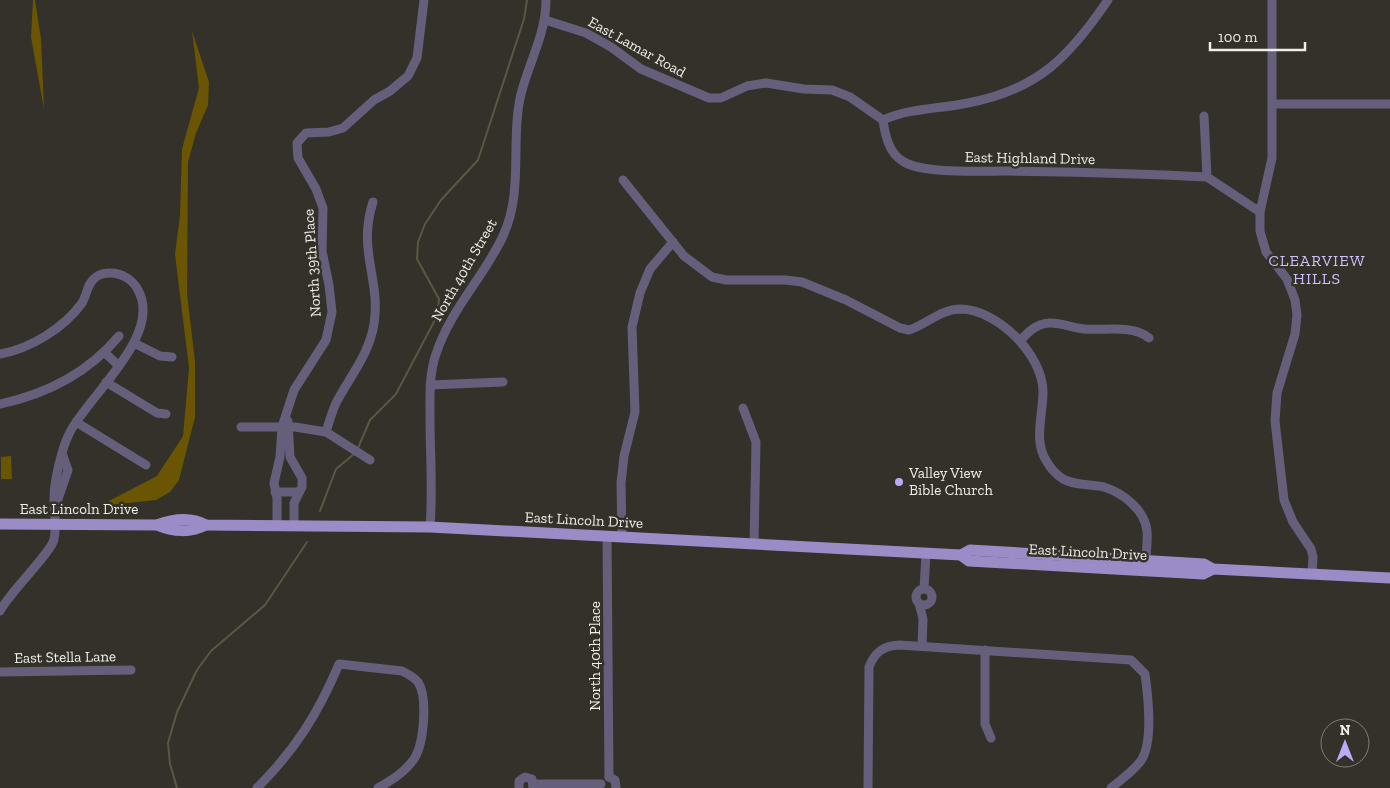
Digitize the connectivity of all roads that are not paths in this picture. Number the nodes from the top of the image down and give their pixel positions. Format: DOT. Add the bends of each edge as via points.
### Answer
graph roads {
  1 [pos="424,0"];
  2 [pos="546,0"];
  3 [pos="1108,0"];
  4 [pos="1272,0"];
  5 [pos="545,20"];
  6 [pos="1273,104"];
  7 [pos="1390,104"];
  8 [pos="1204,116"];
  9 [pos="882,120"];
  10 [pos="1207,177"];
  11 [pos="623,180"];
  12 [pos="374,202"];
  13 [pos="1260,212"];
  14 [pos="673,242"];
  15 [pos="119,336"];
  16 [pos="1149,338"];
  17 [pos="1020,341"];
  18 [pos="134,343"];
  19 [pos="105,353"];
  20 [pos="0,354"];
  21 [pos="172,356"];
  22 [pos="119,366"];
  23 [pos="106,382"];
  24 [pos="503,382"];
  25 [pos="430,385"];
  26 [pos="0,404"];
  27 [pos="743,408"];
  28 [pos="166,414"];
  29 [pos="76,422"];
  30 [pos="286,427"];
  31 [pos="241,428"];
  32 [pos="326,432"];
  33 [pos="367,457"];
  34 [pos="65,460"];
  35 [pos="146,465"];
  36 [pos="275,492"];
  37 [pos="298,492"];
  38 [pos="55,508"];
  39 [pos="0,524"];
  40 [pos="55,524"];
  41 [pos="276,526"];
  42 [pos="294,526"];
  43 [pos="430,527"];
  44 [pos="608,536"];
  45 [pos="622,536"];
  46 [pos="754,544"];
  47 [pos="926,553"];
  48 [pos="1145,565"];
  49 [pos="1312,574"];
  50 [pos="1390,578"];
  51 [pos="0,611"];
  52 [pos="922,646"];
  53 [pos="985,650"];
  54 [pos="130,670"];
  55 [pos="0,672"];
  56 [pos="990,738"];
  57 [pos="609,777"];
  58 [pos="533,786"];
  59 [pos="601,786"];
  60 [pos="257,788"];
  61 [pos="378,788"];
  62 [pos="519,788"];
  63 [pos="616,788"];
  64 [pos="868,788"];
  65 [pos="1111,788"];
  1 -- 30 [label="street, North 39th Place" via="417,58 408,76 343,128 306,133 297,143 298,158 323,208 322,251 332,312 326,340 294,390"];
  2 -- 5 [label="street, North 40th Street"];
  3 -- 9 [label="street" via="1060,62 1009,92 969,103 902,111"];
  4 -- 6 [label="street"];
  5 -- 9 [label="street, East Lamar Road" via="586,34 641,69 709,98 721,98 747,86 766,83 832,90 850,97"];
  5 -- 25 [label="street, North 40th Street" via="518,110 515,184 510,216 503,236 442,337"];
  6 -- 7 [label="street"];
  6 -- 13 [label="street" via="1272,158"];
  8 -- 10 [label="street"];
  9 -- 10 [label="street, East Highland Drive" via="894,154 915,166"];
  10 -- 13 [label="street"];
  11 -- 14 [label="street"];
  12 -- 32 [label="street" via="366,234 375,309 371,340 360,366 336,403"];
  13 -- 49 [label="street" via="1264,247 1290,285 1296,306 1295,334 1278,388 1275,421 1284,500 1293,522 1311,550"];
  14 -- 17 [label="street" via="694,265 712,277 802,282 909,330 947,311 974,310 998,323"];
  14 -- 45 [label="street" via="650,269 632,327 634,412 621,483"];
  15 -- 19 [label="street"];
  16 -- 17 [label="street" via="1132,330 1083,329 1050,323 1035,326"];
  17 -- 48 [label="street" via="1035,361 1042,380 1039,439 1046,461 1064,480 1104,487 1127,499 1136,508 1147,531"];
  18 -- 20 [label="street" via="144,314 141,295 128,279 112,273 97,276 77,310 61,325 38,340"];
  18 -- 21 [label="street" via="160,356"];
  18 -- 22 [label="street"];
  19 -- 22 [label="street"];
  19 -- 26 [label="street" via="59,384 38,394"];
  22 -- 23 [label="street"];
  23 -- 28 [label="street" via="157,413"];
  23 -- 29 [label="street"];
  24 -- 25 [label="street"];
  25 -- 43 [label="street, North 40th Street"];
  27 -- 46 [label="street" via="756,442"];
  29 -- 34 [label="street" via="69,433"];
  29 -- 35 [label="street"];
  30 -- 31 [label="street"];
  30 -- 32 [label="street"];
  30 -- 36 [label="street, North 39th Place"];
  30 -- 37 [label="street, North 39th Place" via="290,457 302,478"];
  32 -- 33 [label="street"];
  34 -- 38 [label="street" via="58,470"];
  34 -- 38 [label="street" via="73,470 73,478 64,485"];
  36 -- 37 [label="street"];
  36 -- 41 [label="street, North 39th Place"];
  37 -- 42 [label="street, North 39th Place" via="294,503"];
  38 -- 40 [label="street"];
  39 -- 40 [label="main road, East Lincoln Drive"];
  40 -- 41 [label="main road, East Lincoln Drive" via="157,525 169,530 196,530 206,525"];
  40 -- 51 [label="street" via="54,541"];
  41 -- 42 [label="main road, East Lincoln Drive"];
  42 -- 43 [label="main road, East Lincoln Drive"];
  43 -- 44 [label="main road, East Lincoln Drive"];
  44 -- 45 [label="main road, East Lincoln Drive"];
  44 -- 57 [label="street, North 40th Place"];
  45 -- 46 [label="main road, East Lincoln Drive"];
  46 -- 47 [label="main road, East Lincoln Drive"];
  47 -- 48 [label="main road, East Lincoln Drive" via="961,555 969,561"];
  47 -- 52 [label="street" via="924,589 917,594 924,603"];
  48 -- 49 [label="main road, East Lincoln Drive" via="1203,574 1213,569"];
  49 -- 50 [label="main road, East Lincoln Drive"];
  52 -- 53 [label="street"];
  52 -- 64 [label="street" via="889,646 874,655 868,672"];
  53 -- 56 [label="street" via="985,724"];
  53 -- 65 [label="street" via="1125,658 1137,664 1145,674 1147,688 1146,750 1140,761"];
  54 -- 55 [label="street, East Stella Lane"];
  57 -- 59 [label="street" via="602,780"];
  57 -- 63 [label="street" via="615,780"];
  58 -- 59 [label="street"];
  58 -- 62 [label="street" via="530,778 525,777 519,781"];
  60 -- 61 [label="street" via="293,750 326,696 339,664 402,671 418,682 422,694 422,735 416,757 398,776"];
}
